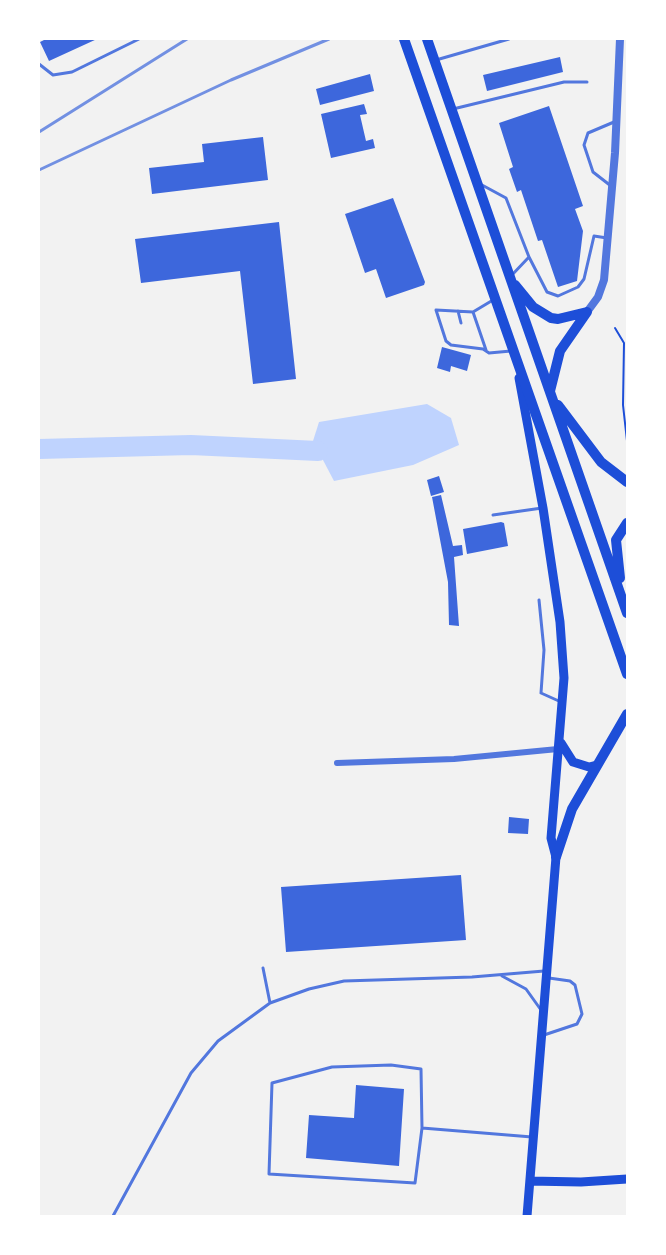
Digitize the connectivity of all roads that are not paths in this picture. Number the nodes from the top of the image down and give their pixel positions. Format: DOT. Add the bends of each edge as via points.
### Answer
graph roads {
  1 [pos="139,39"];
  2 [pos="404,39"];
  3 [pos="427,39"];
  4 [pos="509,39"];
  5 [pos="620,39"];
  6 [pos="623,50"];
  7 [pos="434,61"];
  8 [pos="39,64"];
  9 [pos="586,82"];
  10 [pos="451,110"];
  11 [pos="617,120"];
  12 [pos="477,183"];
  13 [pos="612,188"];
  14 [pos="608,238"];
  15 [pos="529,257"];
  16 [pos="510,278"];
  17 [pos="495,299"];
  18 [pos="458,311"];
  19 [pos="473,312"];
  20 [pos="587,312"];
  21 [pos="462,323"];
  22 [pos="466,340"];
  23 [pos="469,347"];
  24 [pos="486,351"];
  25 [pos="514,352"];
  26 [pos="550,393"];
  27 [pos="627,482"];
  28 [pos="543,508"];
  29 [pos="493,515"];
  30 [pos="627,523"];
  31 [pos="540,600"];
  32 [pos="626,609"];
  33 [pos="627,674"];
  34 [pos="563,703"];
  35 [pos="627,714"];
  36 [pos="559,746"];
  37 [pos="337,763"];
  38 [pos="597,765"];
  39 [pos="556,856"];
  40 [pos="263,968"];
  41 [pos="547,974"];
  42 [pos="501,975"];
  43 [pos="270,1003"];
  44 [pos="544,1014"];
  45 [pos="542,1035"];
  46 [pos="423,1128"];
  47 [pos="534,1137"];
  48 [pos="627,1179"];
  49 [pos="530,1181"];
  50 [pos="113,1216"];
  51 [pos="527,1216"];
  1 -- 8 [label="lane" via="72,72 53,75"];
  2 -- 17 [label="highway"];
  3 -- 7 [label="highway"];
  4 -- 7 [label="lane"];
  5 -- 6 [label="street"];
  6 -- 11 [label="street"];
  7 -- 10 [label="highway"];
  9 -- 10 [label="lane" via="564,82"];
  10 -- 12 [label="highway"];
  11 -- 13 [label="street"];
  11 -- 13 [label="lane" via="588,133 584,145 593,172"];
  12 -- 15 [label="lane" via="506,198"];
  12 -- 16 [label="highway"];
  13 -- 14 [label="street"];
  14 -- 15 [label="lane" via="594,236 582,283 558,296 547,292"];
  14 -- 20 [label="street" via="604,280"];
  15 -- 16 [label="lane"];
  16 -- 20 [label="highway" via="543,314 558,319"];
  16 -- 26 [label="highway"];
  17 -- 19 [label="lane"];
  17 -- 25 [label="highway"];
  18 -- 19 [label="lane"];
  18 -- 21 [label="lane"];
  18 -- 23 [label="lane" via="436,310 446,341"];
  19 -- 24 [label="lane"];
  20 -- 26 [label="highway" via="560,351"];
  22 -- 23 [label="lane"];
  23 -- 24 [label="lane"];
  24 -- 25 [label="lane"];
  25 -- 28 [label="main road"];
  25 -- 33 [label="highway"];
  26 -- 27 [label="highway" via="601,462"];
  26 -- 32 [label="highway"];
  28 -- 29 [label="lane"];
  28 -- 34 [label="main road" via="561,631"];
  30 -- 32 [label="highway" via="617,534 615,546"];
  31 -- 34 [label="lane" via="542,693"];
  34 -- 36 [label="main road"];
  35 -- 38 [label="highway"];
  36 -- 37 [label="street" via="454,759"];
  36 -- 38 [label="main road" via="573,762"];
  36 -- 39 [label="main road" via="551,838"];
  38 -- 39 [label="highway" via="572,809"];
  39 -- 41 [label="main road"];
  40 -- 43 [label="lane"];
  41 -- 42 [label="lane"];
  41 -- 44 [label="main road"];
  41 -- 45 [label="lane" via="575,985 582,1014 577,1024"];
  42 -- 43 [label="lane" via="344,981"];
  42 -- 44 [label="lane" via="531,994"];
  43 -- 50 [label="lane" via="218,1041 192,1073"];
  44 -- 45 [label="main road"];
  45 -- 47 [label="main road"];
  46 -- 46 [label="lane" via="421,1069 391,1065 332,1067 272,1083 269,1174 415,1183"];
  46 -- 47 [label="lane"];
  47 -- 49 [label="main road"];
  48 -- 49 [label="main road"];
  49 -- 51 [label="main road"];
}
